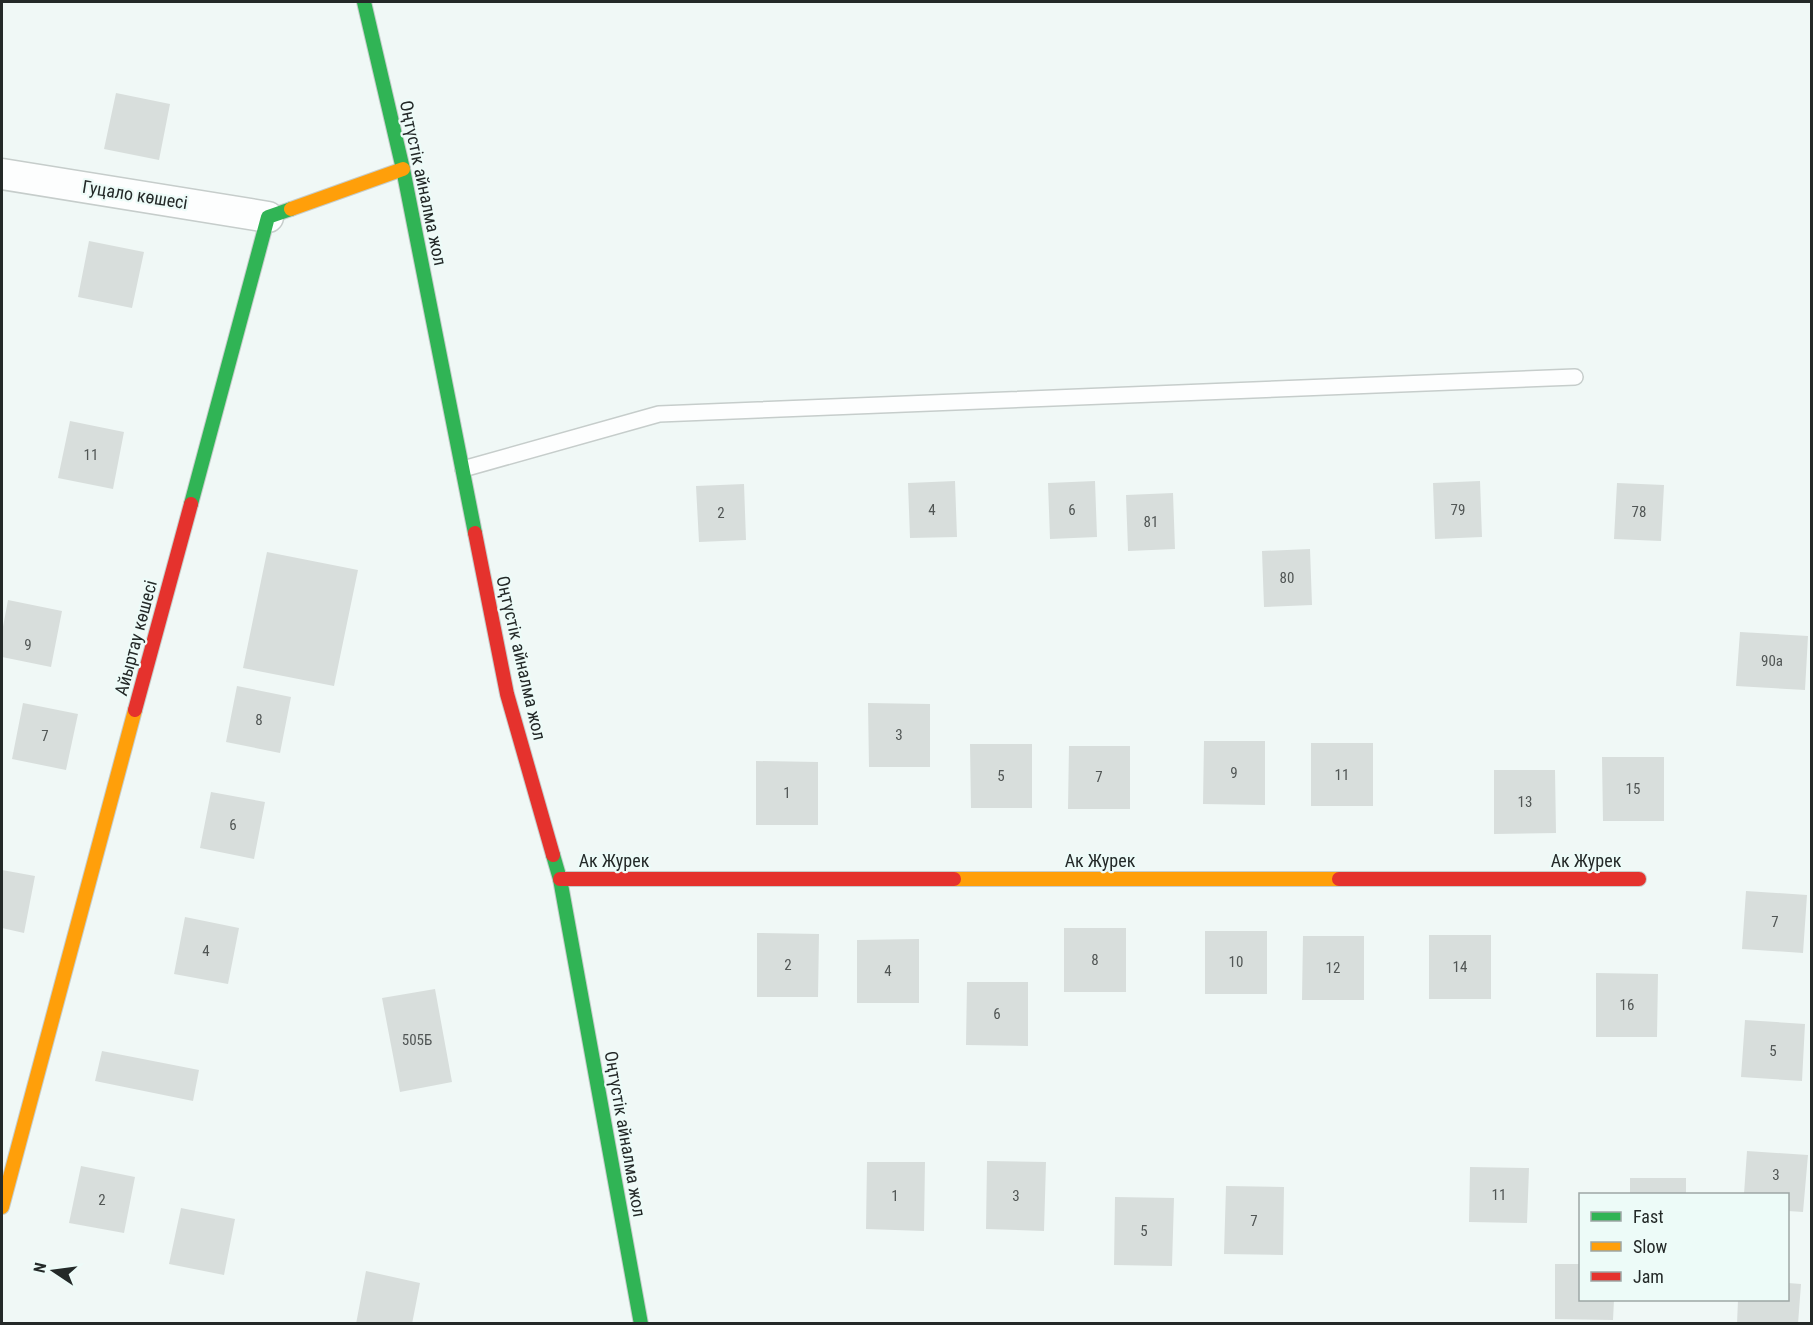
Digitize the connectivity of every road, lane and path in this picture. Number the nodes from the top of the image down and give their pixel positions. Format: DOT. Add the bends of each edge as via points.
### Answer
graph roads {
  1 [pos="364,2"];
  2 [pos="403,169"];
  3 [pos="2,174"];
  4 [pos="268,217"];
  5 [pos="1575,377"];
  6 [pos="463,469"];
  7 [pos="560,879"];
  8 [pos="1639,879"];
  9 [pos="2,1207"];
  10 [pos="641,1323"];
  1 -- 2 [label="main road, Оңтүстік айналма жол"];
  2 -- 4 [label="main road"];
  2 -- 6 [label="main road, Оңтүстік айналма жол"];
  3 -- 4 [label="street, Гуцало көшесі"];
  4 -- 9 [label="main road, Айыртау көшесі"];
  5 -- 6 [label="lane" via="659,414"];
  6 -- 7 [label="main road, Оңтүстік айналма жол" via="507,694"];
  7 -- 8 [label="main road, Ак Журек"];
  7 -- 10 [label="main road, Оңтүстік айналма жол"];
}
